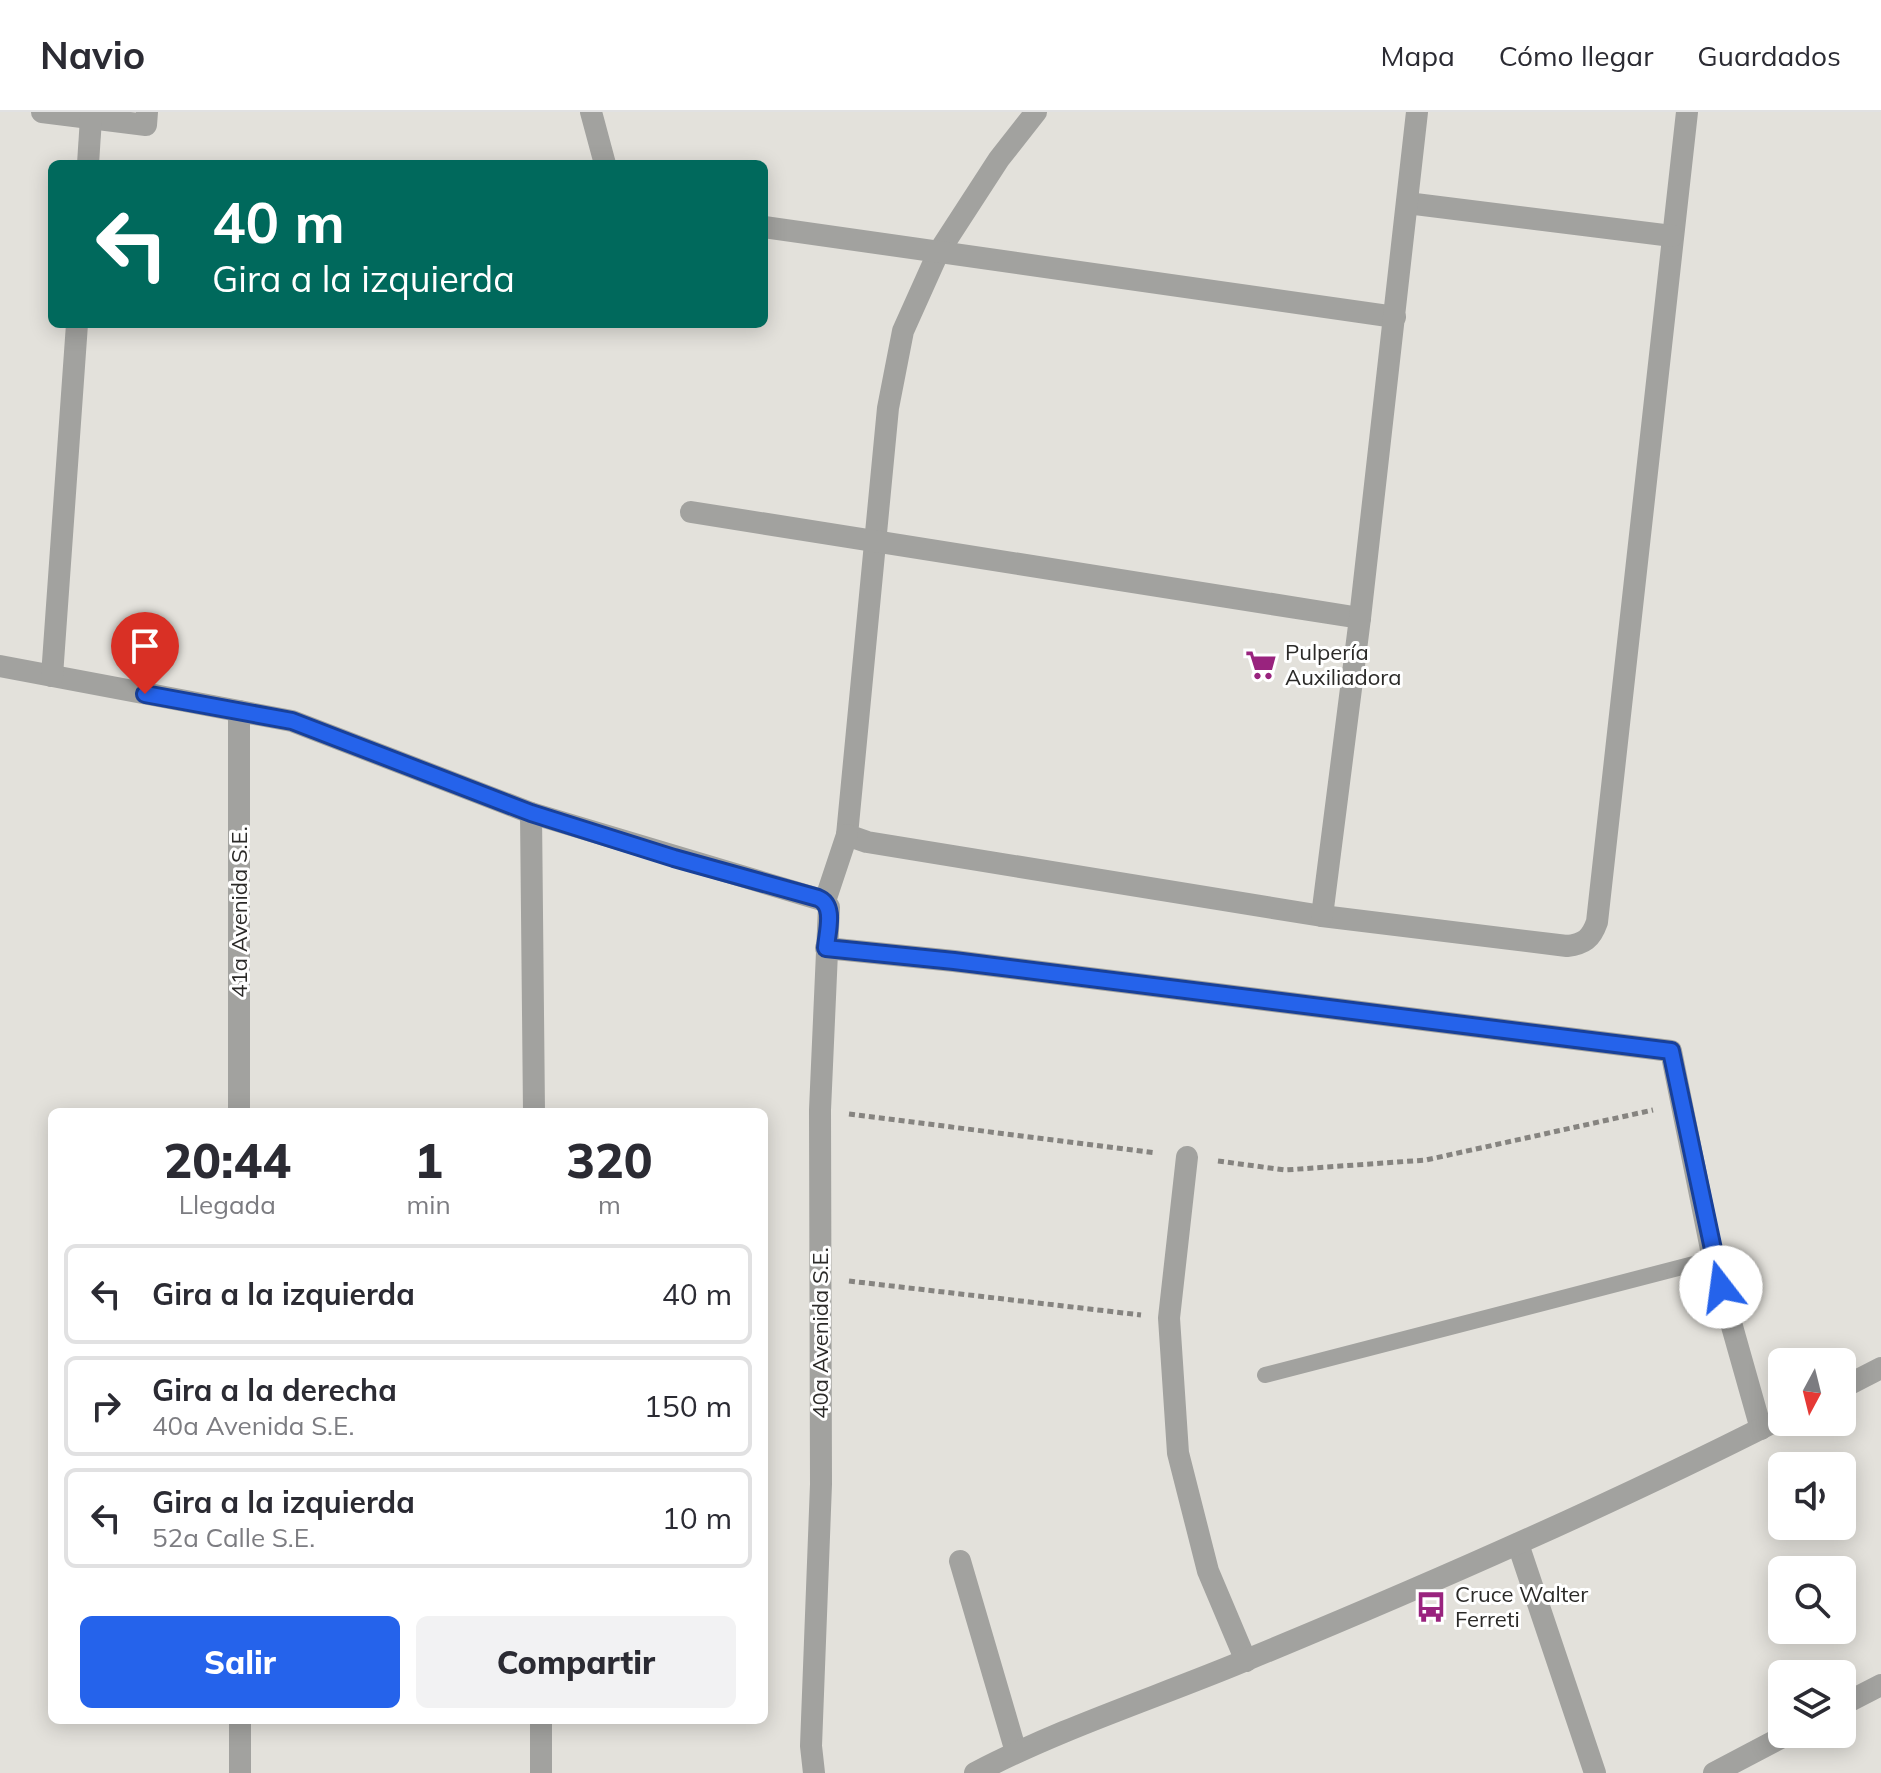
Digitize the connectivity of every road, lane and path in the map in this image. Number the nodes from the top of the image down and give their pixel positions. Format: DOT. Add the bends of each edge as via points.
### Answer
graph roads {
  1 [pos="42,112"];
  2 [pos="147,112"];
  3 [pos="591,112"];
  4 [pos="1036,112"];
  5 [pos="1417,112"];
  6 [pos="1687,112"];
  7 [pos="91,118"];
  8 [pos="88,160"];
  9 [pos="604,160"];
  10 [pos="1407,203"];
  11 [pos="768,228"];
  12 [pos="1672,236"];
  13 [pos="938,253"];
  14 [pos="1395,317"];
  15 [pos="77,328"];
  16 [pos="691,512"];
  17 [pos="875,542"];
  18 [pos="1360,618"];
  19 [pos="0,666"];
  20 [pos="52,676"];
  21 [pos="239,711"];
  22 [pos="531,813"];
  23 [pos="847,835"];
  24 [pos="822,899"];
  25 [pos="1322,916"];
  26 [pos="826,948"];
  27 [pos="1682,1104"];
  28 [pos="239,1108"];
  29 [pos="534,1108"];
  30 [pos="820,1110"];
  31 [pos="1187,1157"];
  32 [pos="1713,1259"];
  33 [pos="820,1278"];
  34 [pos="1169,1318"];
  35 [pos="1881,1368"];
  36 [pos="1265,1375"];
  37 [pos="1856,1381"];
  38 [pos="1768,1425"];
  39 [pos="1761,1429"];
  40 [pos="1518,1544"];
  41 [pos="960,1561"];
  42 [pos="1246,1661"];
  43 [pos="1881,1685"];
  44 [pos="1856,1698"];
  45 [pos="240,1724"];
  46 [pos="541,1724"];
  47 [pos="1768,1745"];
  48 [pos="1016,1752"];
  49 [pos="240,1773"];
  50 [pos="541,1773"];
  51 [pos="814,1773"];
  52 [pos="975,1773"];
  53 [pos="1595,1773"];
  54 [pos="1714,1773"];
  1 -- 7 [label="street"];
  2 -- 7 [label="street" via="146,125"];
  3 -- 9 [label="street"];
  4 -- 13 [label="street"];
  5 -- 10 [label="street"];
  6 -- 12 [label="street"];
  7 -- 8 [label="street"];
  10 -- 12 [label="street"];
  10 -- 14 [label="street"];
  11 -- 13 [label="street"];
  12 -- 25 [label="street" via="1592,936 1567,946"];
  13 -- 14 [label="street"];
  13 -- 17 [label="street" via="903,331 888,408"];
  14 -- 18 [label="street"];
  15 -- 20 [label="street"];
  16 -- 17 [label="street"];
  17 -- 18 [label="street"];
  17 -- 23 [label="street"];
  18 -- 25 [label="street"];
  19 -- 20 [label="street"];
  20 -- 21 [label="street"];
  21 -- 22 [label="street" via="292,721"];
  21 -- 28 [label="street, 41a Avenida S.E."];
  22 -- 24 [label="street"];
  22 -- 29 [label="street"];
  23 -- 24 [label="street"];
  23 -- 25 [label="street"];
  24 -- 26 [label="street, 40a Avenida S.E." via="829,907"];
  26 -- 27 [label="street" via="1671,1051"];
  26 -- 30 [label="street, 40a Avenida S.E."];
  27 -- 31 [label="path" via="1426,1160 1285,1170"];
  27 -- 32 [label="street"];
  30 -- 31 [label="path"];
  30 -- 33 [label="street, 40a Avenida S.E."];
  31 -- 34 [label="street"];
  32 -- 36 [label="lane"];
  32 -- 39 [label="street"];
  33 -- 34 [label="path"];
  33 -- 51 [label="street, 40a Avenida S.E."];
  34 -- 42 [label="street" via="1178,1453 1208,1571"];
  35 -- 37 [label="street"];
  38 -- 39 [label="street"];
  39 -- 40 [label="street"];
  40 -- 42 [label="street"];
  40 -- 53 [label="street"];
  41 -- 48 [label="street"];
  42 -- 48 [label="street"];
  43 -- 44 [label="street"];
  45 -- 49 [label="street"];
  46 -- 50 [label="street"];
  47 -- 54 [label="street"];
  48 -- 52 [label="street"];
}
